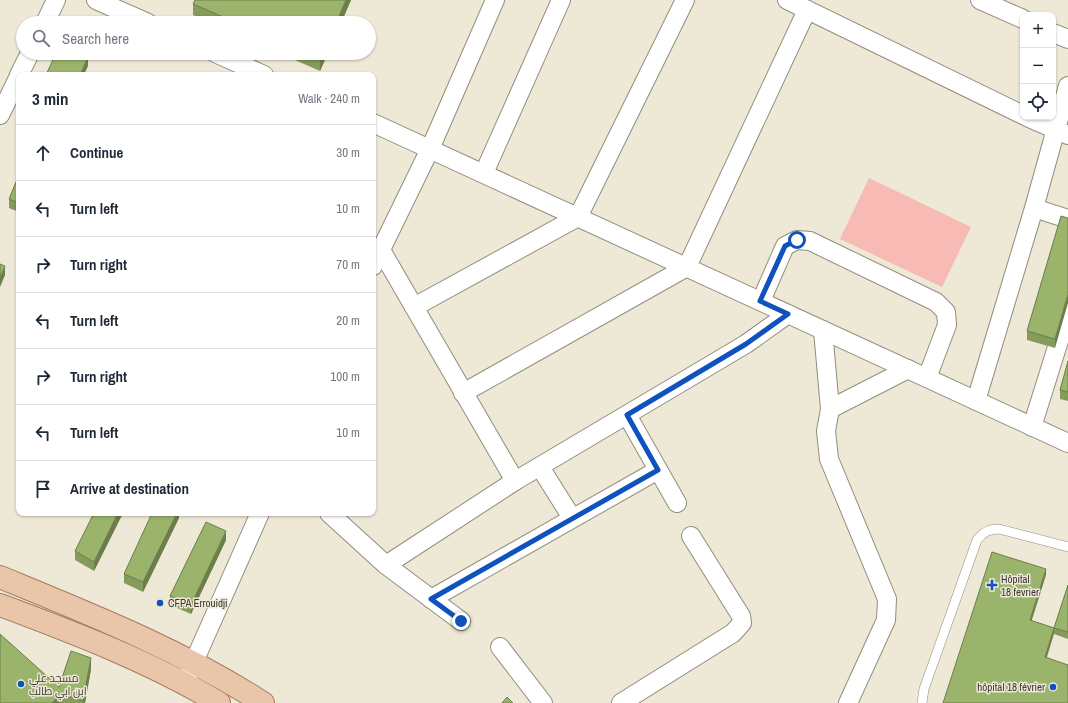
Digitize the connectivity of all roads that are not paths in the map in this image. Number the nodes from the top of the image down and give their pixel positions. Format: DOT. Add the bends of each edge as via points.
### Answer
graph roads {
  1 [pos="56,0"];
  2 [pos="96,0"];
  3 [pos="495,0"];
  4 [pos="561,0"];
  5 [pos="685,0"];
  6 [pos="787,0"];
  7 [pos="980,0"];
  8 [pos="808,10"];
  9 [pos="48,16"];
  10 [pos="132,16"];
  11 [pos="1020,18"];
  12 [pos="1056,33"];
  13 [pos="1068,39"];
  14 [pos="26,60"];
  15 [pos="231,60"];
  16 [pos="20,72"];
  17 [pos="257,72"];
  18 [pos="16,81"];
  19 [pos="1068,86"];
  20 [pos="0,114"];
  21 [pos="1020,114"];
  22 [pos="1034,120"];
  23 [pos="376,124"];
  24 [pos="1062,133"];
  25 [pos="430,149"];
  26 [pos="484,173"];
  27 [pos="1034,208"];
  28 [pos="578,217"];
  29 [pos="1068,219"];
  30 [pos="380,250"];
  31 [pos="376,259"];
  32 [pos="687,267"];
  33 [pos="760,301"];
  34 [pos="414,307"];
  35 [pos="1068,312"];
  36 [pos="788,314"];
  37 [pos="823,330"];
  38 [pos="908,369"];
  39 [pos="927,378"];
  40 [pos="464,393"];
  41 [pos="976,400"];
  42 [pos="830,409"];
  43 [pos="627,415"];
  44 [pos="1032,427"];
  45 [pos="1068,443"];
  46 [pos="540,467"];
  47 [pos="658,470"];
  48 [pos="515,482"];
  49 [pos="677,503"];
  50 [pos="259,516"];
  51 [pos="332,516"];
  52 [pos="572,518"];
  53 [pos="691,536"];
  54 [pos="1068,547"];
  55 [pos="386,565"];
  56 [pos="0,577"];
  57 [pos="431,599"];
  58 [pos="0,605"];
  59 [pos="461,621"];
  60 [pos="500,647"];
  61 [pos="195,662"];
  62 [pos="185,682"];
  63 [pos="220,703"];
  64 [pos="263,703"];
  65 [pos="543,703"];
  66 [pos="621,703"];
  67 [pos="848,703"];
  68 [pos="922,703"];
  1 -- 9 [label="street"];
  2 -- 10 [label="street"];
  3 -- 25 [label="street"];
  4 -- 26 [label="street"];
  5 -- 28 [label="street"];
  6 -- 8 [label="street"];
  7 -- 11 [label="street"];
  8 -- 21 [label="street"];
  8 -- 32 [label="street"];
  12 -- 13 [label="street"];
  14 -- 16 [label="street"];
  15 -- 17 [label="street"];
  18 -- 20 [label="street"];
  19 -- 24 [label="street"];
  22 -- 24 [label="street"];
  23 -- 25 [label="street"];
  24 -- 27 [label="street"];
  25 -- 26 [label="street"];
  25 -- 30 [label="street"];
  26 -- 28 [label="street"];
  27 -- 29 [label="street"];
  27 -- 41 [label="street"];
  28 -- 32 [label="street"];
  28 -- 34 [label="street"];
  30 -- 31 [label="street"];
  30 -- 34 [label="street"];
  32 -- 33 [label="street"];
  32 -- 40 [label="street"];
  33 -- 36 [label="street"];
  33 -- 39 [label="street" via="785,246 797,240 810,241 936,302 946,312 947,325"];
  34 -- 40 [label="street"];
  35 -- 44 [label="street"];
  36 -- 37 [label="street"];
  36 -- 43 [label="street" via="746,344"];
  37 -- 38 [label="street"];
  37 -- 42 [label="street"];
  38 -- 39 [label="street"];
  38 -- 42 [label="street"];
  39 -- 41 [label="street"];
  40 -- 48 [label="street"];
  41 -- 44 [label="street"];
  42 -- 67 [label="street" via="826,431 829,459 887,600 886,620"];
  43 -- 46 [label="street"];
  43 -- 47 [label="street"];
  44 -- 45 [label="street"];
  46 -- 48 [label="street"];
  46 -- 52 [label="street"];
  47 -- 49 [label="street"];
  47 -- 52 [label="street"];
  48 -- 55 [label="street"];
  50 -- 61 [label="street"];
  51 -- 55 [label="street"];
  52 -- 57 [label="street"];
  53 -- 66 [label="street" via="741,616 742,623 733,633"];
  54 -- 68 [label="lane" via="999,529 982,533 977,540 926,682"];
  55 -- 57 [label="street"];
  56 -- 61 [label="main road"];
  57 -- 59 [label="street"];
  58 -- 62 [label="main road" via="67,630"];
  60 -- 65 [label="street"];
  61 -- 62 [label="street"];
  61 -- 64 [label="main road"];
  62 -- 63 [label="main road"];
}
